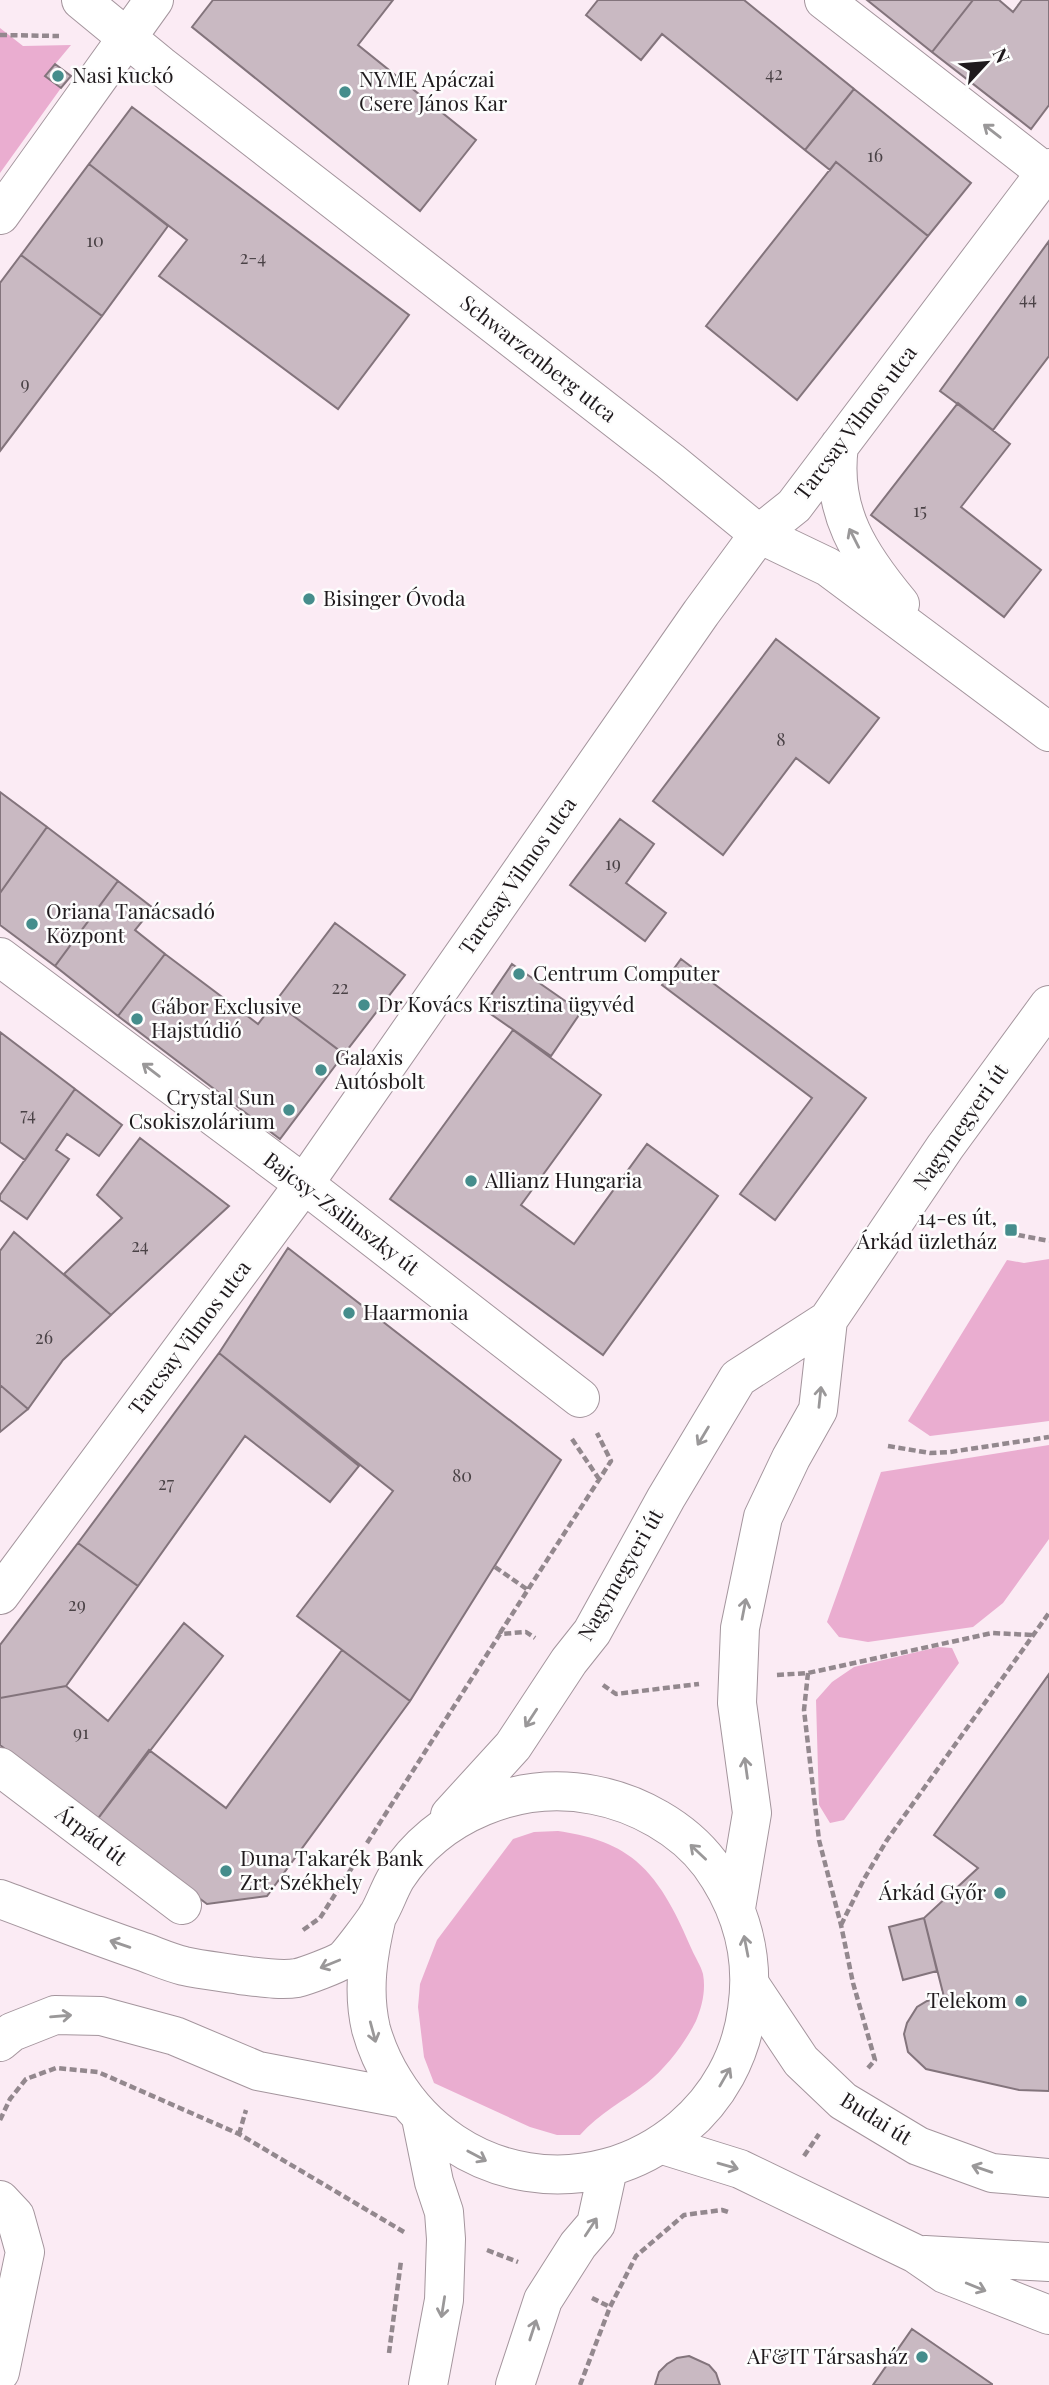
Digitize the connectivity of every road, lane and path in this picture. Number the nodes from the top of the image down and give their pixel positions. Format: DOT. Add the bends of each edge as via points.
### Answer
graph roads {
  1 [pos="81,0"];
  2 [pos="155,0"];
  3 [pos="824,0"];
  4 [pos="126,38"];
  5 [pos="1048,172"];
  6 [pos="0,215"];
  7 [pos="839,446"];
  8 [pos="758,534"];
  9 [pos="960,666"];
  10 [pos="1049,732"];
  11 [pos="0,957"];
  12 [pos="1049,1005"];
  13 [pos="304,1184"];
  14 [pos="1018,1235"];
  15 [pos="1049,1241"];
  16 [pos="828,1320"];
  17 [pos="580,1398"];
  18 [pos="1049,1437"];
  19 [pos="572,1439"];
  20 [pos="888,1446"];
  21 [pos="611,1461"];
  22 [pos="599,1479"];
  23 [pos="495,1567"];
  24 [pos="529,1590"];
  25 [pos="0,1595"];
  26 [pos="1049,1613"];
  27 [pos="500,1634"];
  28 [pos="1033,1635"];
  29 [pos="569,1661"];
  30 [pos="696,1685"];
  31 [pos="0,1767"];
  32 [pos="423,1845"];
  33 [pos="363,1850"];
  34 [pos="356,1861"];
  35 [pos="0,1899"];
  36 [pos="182,1905"];
  37 [pos="736,1908"];
  38 [pos="377,1916"];
  39 [pos="841,1925"];
  40 [pos="295,1936"];
  41 [pos="751,1986"];
  42 [pos="0,2042"];
  43 [pos="843,2101"];
  44 [pos="413,2108"];
  45 [pos="0,2120"];
  46 [pos="663,2145"];
  47 [pos="608,2169"];
  48 [pos="1049,2178"];
  49 [pos="0,2200"];
  50 [pos="734,2214"];
  51 [pos="403,2245"];
  52 [pos="916,2254"];
  53 [pos="401,2258"];
  54 [pos="1049,2262"];
  55 [pos="1049,2315"];
  56 [pos="388,2360"];
  57 [pos="0,2372"];
  58 [pos="428,2385"];
  59 [pos="515,2385"];
  60 [pos="580,2385"];
  1 -- 4 [label="street, Schwarzenberg utca"];
  2 -- 4 [label="street"];
  5 -- 3 [label="street, one-way"];
  4 -- 6 [label="street"];
  4 -- 8 [label="street, Schwarzenberg utca"];
  5 -- 7 [label="street, Tarcsay Vilmos utca"];
  7 -- 8 [label="street, Tarcsay Vilmos utca" via="794,506"];
  9 -- 7 [label="street, Schwarzenberg utca, one-way" via="914,621 862,554 839,499"];
  8 -- 9 [label="street, Schwarzenberg utca" via="828,567"];
  8 -- 13 [label="street, Tarcsay Vilmos utca"];
  9 -- 10 [label="street, Schwarzenberg utca"];
  13 -- 11 [label="street, Bajcsy-Zsilinszky út, one-way"];
  12 -- 16 [label="street, Nagymegyeri út" via="945,1147"];
  13 -- 17 [label="street, Bajcsy-Zsilinszky út"];
  13 -- 25 [label="street, Tarcsay Vilmos utca"];
  14 -- 15 [label="path"];
  16 -- 29 [label="street, Nagymegyeri út, one-way" via="738,1378 592,1632"];
  37 -- 16 [label="street, Nagymegyeri út, one-way" via="752,1812 737,1703 740,1628 763,1517 818,1410"];
  18 -- 20 [label="path" via="950,1452"];
  19 -- 22 [label="path"];
  21 -- 22 [label="path"];
  22 -- 24 [label="path"];
  23 -- 24 [label="path"];
  24 -- 27 [label="path"];
  26 -- 28 [label="path"];
  27 -- 29 [label="path" via="526,1632"];
  27 -- 33 [label="path"];
  28 -- 39 [label="path" via="887,1840"];
  28 -- 39 [label="path" via="992,1633 808,1673 804,1710 812,1787 819,1840"];
  29 -- 30 [label="path" via="616,1694"];
  29 -- 32 [label="street, Nagymegyeri út, one-way" via="513,1746"];
  31 -- 36 [label="street, Árpád út"];
  37 -- 32 [label="street, one-way" via="708,1862 669,1825 622,1800 569,1790 516,1794 466,1813"];
  32 -- 38 [label="street" via="396,1878"];
  34 -- 40 [label="path" via="320,1918"];
  38 -- 35 [label="street, one-way" via="342,1960 296,1978 259,1977 185,1966"];
  41 -- 37 [label="street, one-way" via="747,1946"];
  38 -- 44 [label="street, one-way" via="368,1954 371,2030 385,2066"];
  39 -- 43 [label="path" via="875,2060"];
  41 -- 43 [label="street, Budai út" via="801,2061"];
  46 -- 41 [label="street, one-way" via="699,2114 726,2076 744,2032"];
  42 -- 44 [label="street, one-way" via="12,2032 55,2015 101,2016 175,2036 258,2071"];
  48 -- 43 [label="street, Budai út, one-way" via="992,2173 918,2146"];
  44 -- 47 [label="street, one-way" via="452,2144 488,2162 528,2173 568,2175"];
  44 -- 58 [label="street, one-way" via="444,2212 446,2239 444,2300"];
  45 -- 51 [label="path" via="26,2079 55,2068 98,2072 239,2134 405,2232"];
  46 -- 47 [label="street"];
  46 -- 52 [label="street, one-way" via="740,2169"];
  59 -- 47 [label="street, one-way" via="543,2300 596,2224"];
  49 -- 57 [label="street" via="15,2216 25,2252"];
  50 -- 60 [label="path" via="722,2210 684,2215 636,2256 610,2307"];
  52 -- 54 [label="street"];
  52 -- 55 [label="street, one-way" via="945,2274"];
  53 -- 56 [label="path"];
}
